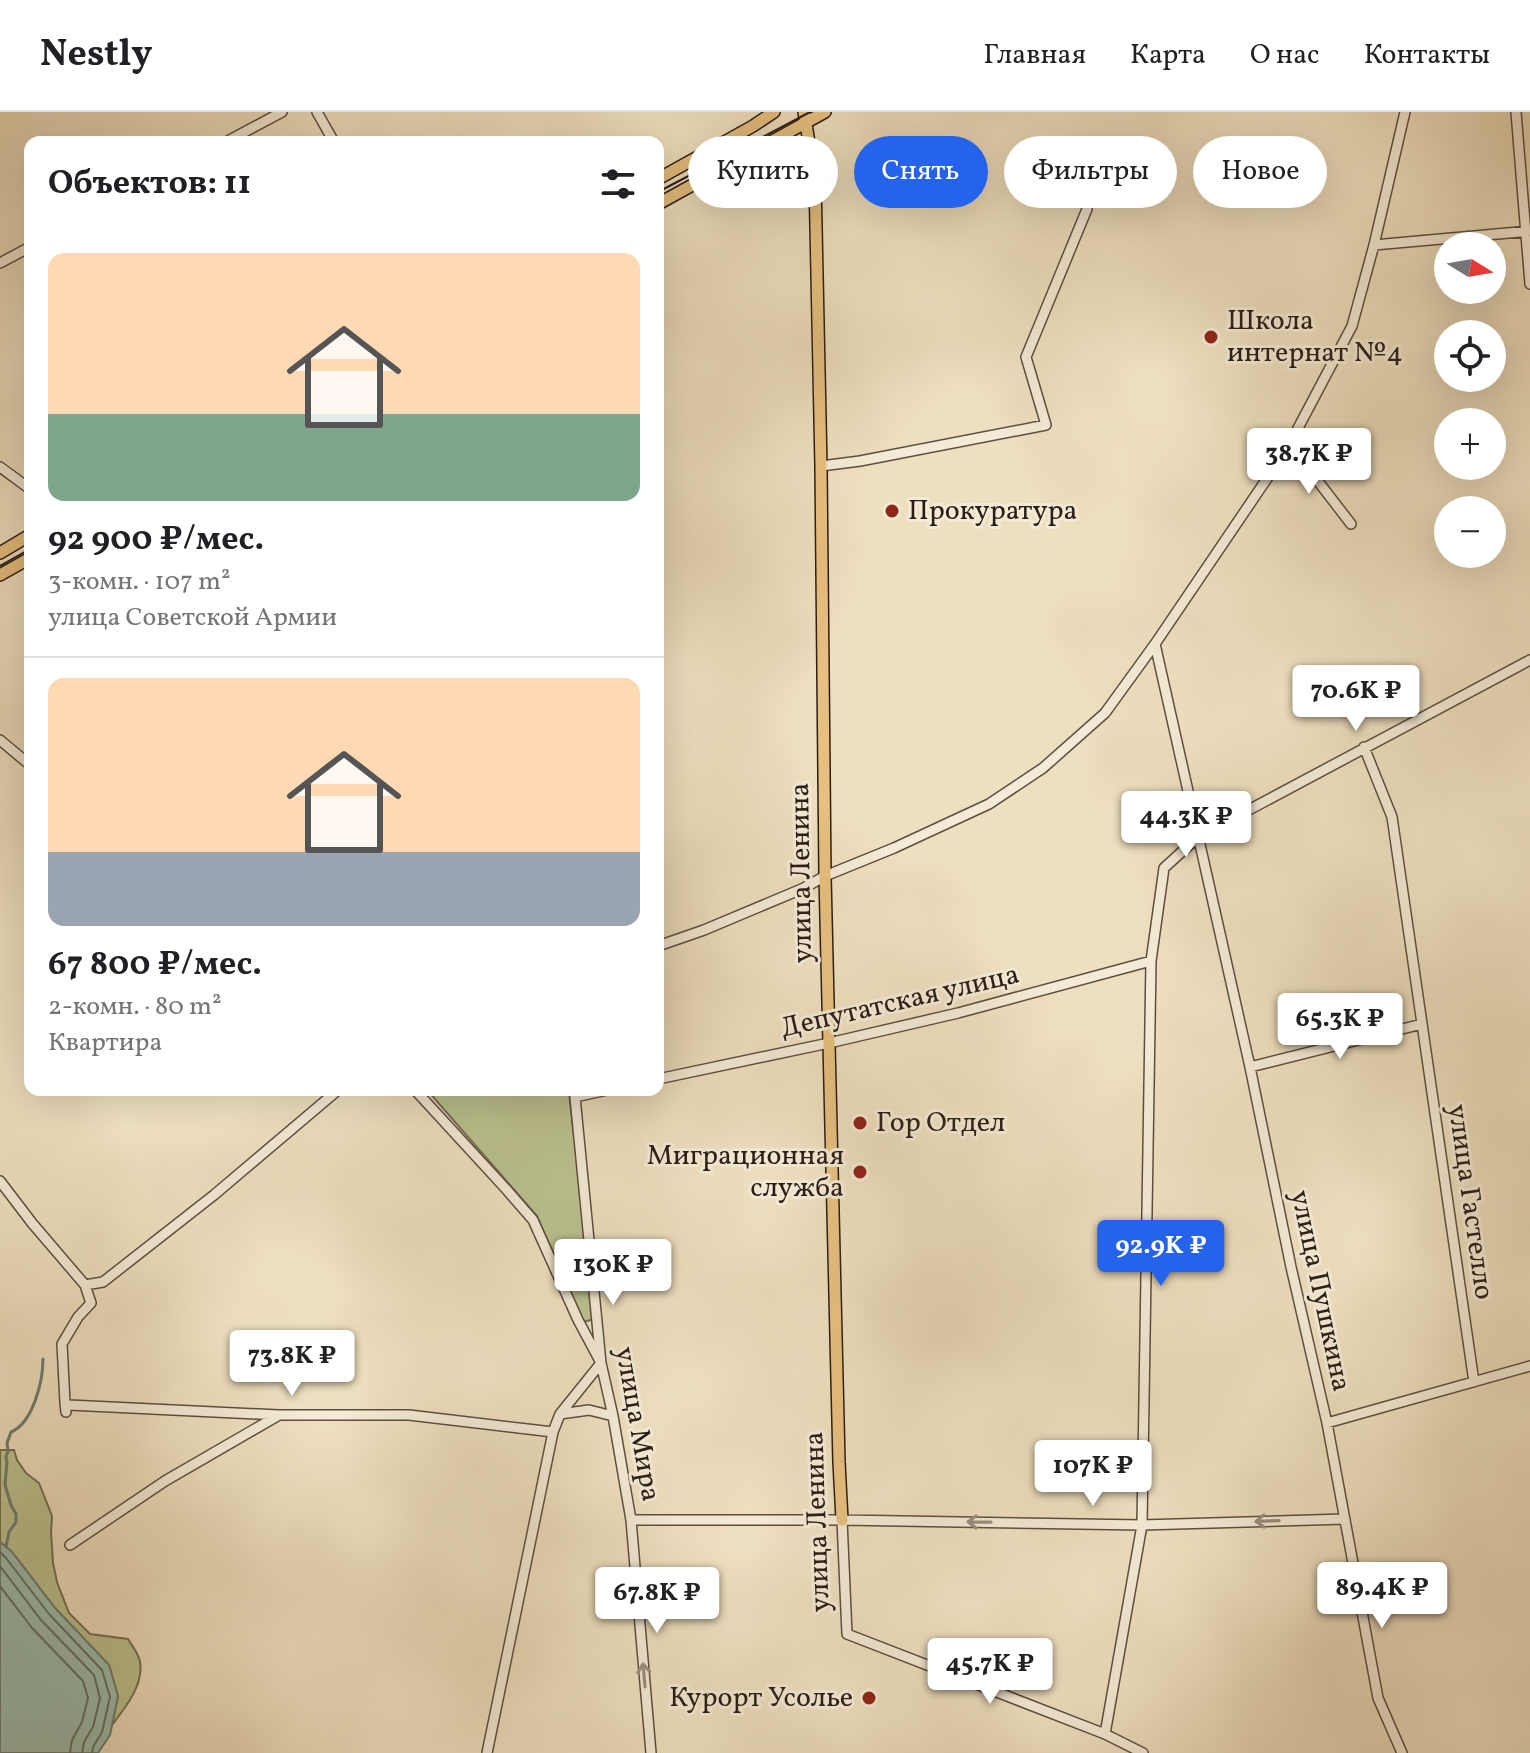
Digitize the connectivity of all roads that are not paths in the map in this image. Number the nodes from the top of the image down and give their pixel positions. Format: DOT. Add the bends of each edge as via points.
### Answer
graph roads {
  1 [pos="282,112"];
  2 [pos="317,112"];
  3 [pos="774,112"];
  4 [pos="825,112"];
  5 [pos="1405,112"];
  6 [pos="1516,112"];
  7 [pos="806,117"];
  8 [pos="237,136"];
  9 [pos="331,136"];
  10 [pos="664,176"];
  11 [pos="664,200"];
  12 [pos="1087,209"];
  13 [pos="1527,231"];
  14 [pos="1374,245"];
  15 [pos="24,250"];
  16 [pos="0,263"];
  17 [pos="1530,284"];
  18 [pos="1287,449"];
  19 [pos="821,466"];
  20 [pos="0,467"];
  21 [pos="24,485"];
  22 [pos="1351,524"];
  23 [pos="24,539"];
  24 [pos="0,553"];
  25 [pos="24,561"];
  26 [pos="0,575"];
  27 [pos="1155,644"];
  28 [pos="1530,660"];
  29 [pos="0,740"];
  30 [pos="1364,747"];
  31 [pos="24,760"];
  32 [pos="1198,837"];
  33 [pos="825,876"];
  34 [pos="664,944"];
  35 [pos="1151,961"];
  36 [pos="1422,1024"];
  37 [pos="829,1043"];
  38 [pos="1250,1067"];
  39 [pos="664,1078"];
  40 [pos="331,1096"];
  41 [pos="421,1096"];
  42 [pos="580,1096"];
  43 [pos="0,1181"];
  44 [pos="85,1285"];
  45 [pos="601,1363"];
  46 [pos="1530,1366"];
  47 [pos="1474,1382"];
  48 [pos="560,1414"];
  49 [pos="279,1415"];
  50 [pos="613,1416"];
  51 [pos="1327,1423"];
  52 [pos="553,1432"];
  53 [pos="1345,1519"];
  54 [pos="631,1520"];
  55 [pos="842,1520"];
  56 [pos="1142,1525"];
  57 [pos="70,1545"];
  58 [pos="1105,1734"];
  59 [pos="487,1753"];
  60 [pos="651,1753"];
  61 [pos="1143,1753"];
  62 [pos="1402,1753"];
  1 -- 8 [label="street"];
  2 -- 9 [label="street"];
  3 -- 10 [label="main road"];
  4 -- 7 [label="main road"];
  5 -- 14 [label="street"];
  6 -- 13 [label="street"];
  7 -- 11 [label="main road"];
  7 -- 19 [label="main road, улица Ленина" via="815,179"];
  12 -- 19 [label="street" via="1026,357 1046,425"];
  13 -- 14 [label="street"];
  13 -- 17 [label="street"];
  14 -- 18 [label="street" via="1352,326"];
  15 -- 16 [label="street"];
  18 -- 22 [label="street"];
  18 -- 27 [label="street"];
  19 -- 33 [label="main road, улица Ленина"];
  20 -- 21 [label="street"];
  23 -- 24 [label="main road"];
  25 -- 26 [label="main road"];
  27 -- 32 [label="street, улица Пушкина"];
  27 -- 33 [label="street" via="1105,713 1043,768 989,804"];
  27 -- 38 [label="street"];
  28 -- 30 [label="street"];
  29 -- 31 [label="street"];
  30 -- 32 [label="street"];
  30 -- 36 [label="street, улица Гастелло" via="1392,817"];
  32 -- 35 [label="street" via="1164,868"];
  32 -- 38 [label="street, улица Пушкина"];
  33 -- 34 [label="street"];
  33 -- 37 [label="main road, улица Ленина"];
  35 -- 37 [label="street, Депутатская улица"];
  35 -- 56 [label="street"];
  36 -- 38 [label="street"];
  36 -- 47 [label="street, улица Гастелло"];
  37 -- 39 [label="street, Депутатская улица"];
  37 -- 55 [label="main road, улица Ленина"];
  38 -- 51 [label="street, улица Пушкина"];
  40 -- 44 [label="street" via="103,1282"];
  41 -- 45 [label="street" via="533,1220"];
  42 -- 45 [label="street, улица Мира" via="575,1097"];
  43 -- 44 [label="street"];
  44 -- 49 [label="street" via="91,1303 62,1344 66,1407"];
  45 -- 48 [label="street"];
  45 -- 50 [label="street, улица Мира"];
  46 -- 47 [label="street"];
  47 -- 51 [label="street"];
  48 -- 50 [label="street" via="589,1410"];
  48 -- 52 [label="street"];
  49 -- 52 [label="street" via="409,1415"];
  49 -- 57 [label="street" via="165,1481"];
  50 -- 54 [label="street, улица Мира"];
  51 -- 53 [label="street, улица Пушкина"];
  52 -- 59 [label="street"];
  53 -- 56 [label="street, one-way"];
  53 -- 62 [label="street, улица Пушкина" via="1378,1698"];
  54 -- 55 [label="street"];
  60 -- 54 [label="street, улица Мира, one-way"];
  56 -- 55 [label="street, one-way"];
  55 -- 58 [label="street, улица Ленина" via="847,1634"];
  56 -- 58 [label="street"];
  58 -- 61 [label="street"];
}
